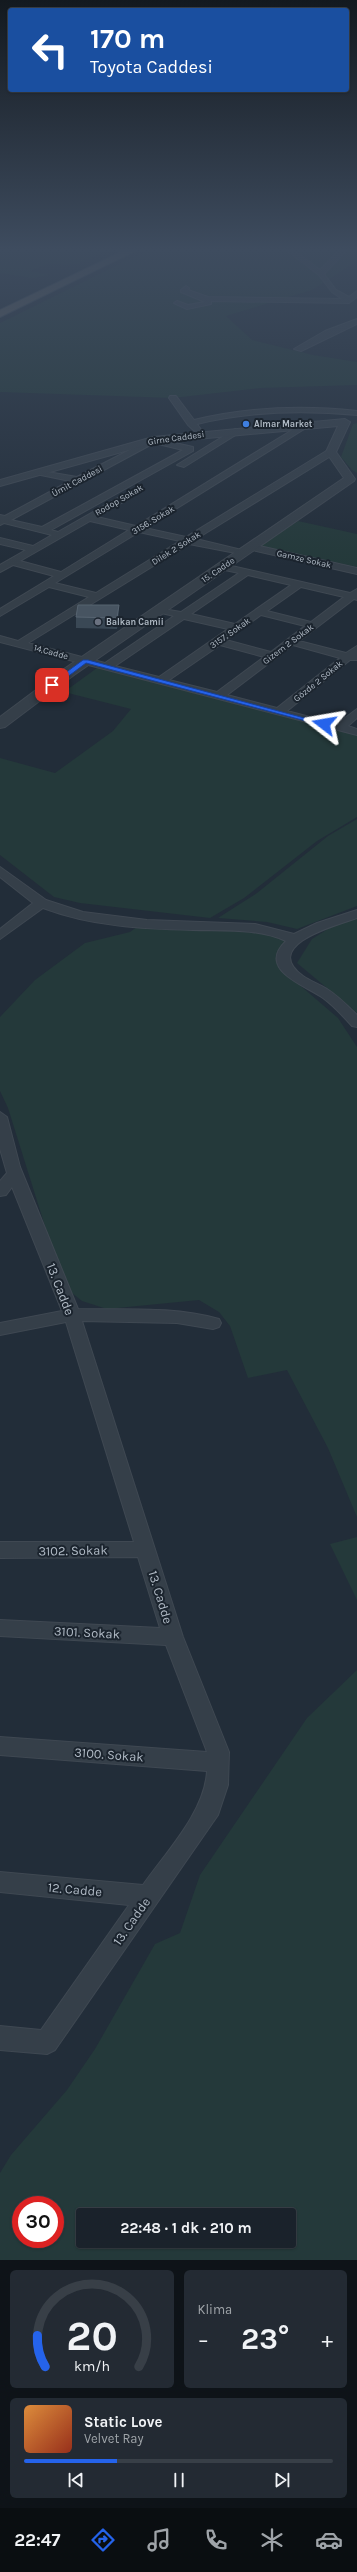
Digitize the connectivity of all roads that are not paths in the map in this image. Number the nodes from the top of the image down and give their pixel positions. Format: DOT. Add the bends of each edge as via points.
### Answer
graph roads {
  1 [pos="173,398"];
  2 [pos="357,413"];
  3 [pos="357,420"];
  4 [pos="345,422"];
  5 [pos="192,423"];
  6 [pos="305,426"];
  7 [pos="238,431"];
  8 [pos="200,434"];
  9 [pos="154,440"];
  10 [pos="331,452"];
  11 [pos="39,472"];
  12 [pos="79,480"];
  13 [pos="354,480"];
  14 [pos="0,483"];
  15 [pos="89,518"];
  16 [pos="2,519"];
  17 [pos="138,529"];
  18 [pos="44,530"];
  19 [pos="61,534"];
  20 [pos="0,541"];
  21 [pos="188,541"];
  22 [pos="34,549"];
  23 [pos="247,550"];
  24 [pos="12,562"];
  25 [pos="223,567"];
  26 [pos="0,569"];
  27 [pos="357,571"];
  28 [pos="247,572"];
  29 [pos="63,575"];
  30 [pos="48,584"];
  31 [pos="299,584"];
  32 [pos="355,595"];
  33 [pos="98,596"];
  34 [pos="160,610"];
  35 [pos="259,612"];
  36 [pos="0,613"];
  37 [pos="184,615"];
  38 [pos="313,625"];
  39 [pos="237,628"];
  40 [pos="0,639"];
  41 [pos="218,641"];
  42 [pos="291,642"];
  43 [pos="20,644"];
  44 [pos="357,649"];
  45 [pos="273,656"];
  46 [pos="352,658"];
  47 [pos="85,661"];
  48 [pos="106,667"];
  49 [pos="162,681"];
  50 [pos="219,696"];
  51 [pos="280,712"];
  52 [pos="357,712"];
  53 [pos="0,724"];
  54 [pos="338,728"];
  55 [pos="357,732"];
  56 [pos="0,735"];
  57 [pos="0,871"];
  58 [pos="41,903"];
  59 [pos="357,914"];
  60 [pos="0,935"];
  61 [pos="296,940"];
  62 [pos="357,1023"];
  63 [pos="0,1117"];
  64 [pos="15,1174"];
  65 [pos="0,1191"];
  66 [pos="72,1315"];
  67 [pos="213,1323"];
  68 [pos="0,1329"];
  69 [pos="146,1549"];
  70 [pos="0,1550"];
  71 [pos="0,1628"];
  72 [pos="173,1637"];
  73 [pos="0,1746"];
  74 [pos="218,1763"];
  75 [pos="0,1882"];
  76 [pos="149,1896"];
  77 [pos="0,2038"];
  1 -- 5 [label="street"];
  2 -- 5 [label="street" via="297,410 261,412"];
  3 -- 4 [label="street, Girne Caddesi"];
  4 -- 6 [label="street, Girne Caddesi"];
  4 -- 10 [label="street"];
  5 -- 8 [label="street"];
  6 -- 7 [label="street, Girne Caddesi"];
  6 -- 17 [label="street, 3156. Sokak"];
  7 -- 8 [label="street, Girne Caddesi"];
  7 -- 15 [label="street, Rodop Sokak"];
  8 -- 9 [label="street, Girne Caddesi"];
  9 -- 11 [label="street, Girne Caddesi"];
  9 -- 12 [label="street, Ümit Caddesi"];
  9 -- 18 [label="street" via="190,449"];
  10 -- 13 [label="street"];
  10 -- 21 [label="street, Dilek 2 Sokak"];
  11 -- 12 [label="street"];
  11 -- 14 [label="street, Girne Caddesi"];
  12 -- 16 [label="street, Ümit Caddesi"];
  13 -- 23 [label="street, 15. Cadde"];
  15 -- 17 [label="street, Gamze Sokak"];
  15 -- 19 [label="street, Rodop Sokak"];
  16 -- 18 [label="street"];
  17 -- 21 [label="street, Gamze Sokak"];
  17 -- 29 [label="street, 3156. Sokak"];
  18 -- 19 [label="street"];
  19 -- 22 [label="street, Rodop Sokak"];
  20 -- 22 [label="street"];
  21 -- 23 [label="street, Gamze Sokak"];
  21 -- 33 [label="street, Dilek 2 Sokak"];
  22 -- 24 [label="street, Rodop Sokak"];
  23 -- 25 [label="street, 15. Cadde"];
  23 -- 27 [label="street, Gamze Sokak"];
  24 -- 26 [label="street, Rodop Sokak"];
  24 -- 29 [label="street"];
  25 -- 28 [label="street"];
  25 -- 34 [label="street, 15. Cadde"];
  28 -- 31 [label="street"];
  28 -- 37 [label="street"];
  29 -- 30 [label="street, 3156. Sokak"];
  30 -- 33 [label="street"];
  30 -- 36 [label="street, 3156. Sokak"];
  31 -- 32 [label="street"];
  31 -- 35 [label="street, 3157. Sokak"];
  32 -- 38 [label="street, Gizem 2 Sokak"];
  33 -- 43 [label="street, Dilek 2 Sokak"];
  34 -- 37 [label="street"];
  34 -- 47 [label="street, 15. Cadde"];
  35 -- 38 [label="street"];
  35 -- 39 [label="street, 3157. Sokak"];
  37 -- 39 [label="street"];
  37 -- 48 [label="street"];
  38 -- 42 [label="street, Gizem 2 Sokak"];
  39 -- 41 [label="street, 3157. Sokak"];
  40 -- 43 [label="street, 14.Cadde"];
  41 -- 45 [label="street"];
  41 -- 49 [label="street, 3157. Sokak"];
  42 -- 45 [label="street, Gizem 2 Sokak"];
  42 -- 46 [label="street"];
  43 -- 47 [label="street, 14.Cadde"];
  44 -- 46 [label="street, Gözde 2 Sokak"];
  45 -- 50 [label="street, Gizem 2 Sokak"];
  46 -- 51 [label="street, Gözde 2 Sokak"];
  47 -- 48 [label="street, 14.Cadde"];
  47 -- 53 [label="street, 15. Cadde"];
  47 -- 56 [label="street" via="82,673"];
  48 -- 49 [label="street, 14.Cadde"];
  49 -- 50 [label="street, 14.Cadde"];
  50 -- 51 [label="street, 14.Cadde"];
  51 -- 54 [label="street, 14.Cadde"];
  52 -- 54 [label="street"];
  54 -- 55 [label="street, 14.Cadde"];
  57 -- 58 [label="street"];
  58 -- 60 [label="street"];
  58 -- 61 [label="street" via="83,916 118,921 267,928"];
  59 -- 61 [label="street" via="310,931"];
  61 -- 62 [label="street" via="284,951 285,967 336,1002"];
  63 -- 64 [label="street, 13. Cadde"];
  64 -- 65 [label="street"];
  64 -- 66 [label="street, 13. Cadde"];
  66 -- 67 [label="street" via="177,1317"];
  66 -- 68 [label="street"];
  66 -- 69 [label="street, 13. Cadde"];
  69 -- 70 [label="street, 3102. Sokak"];
  69 -- 72 [label="street, 13. Cadde"];
  71 -- 72 [label="street, 3101. Sokak"];
  72 -- 74 [label="street, 13. Cadde" via="218,1752"];
  73 -- 74 [label="street, 3100. Sokak"];
  74 -- 76 [label="street, 13. Cadde" via="217,1785 210,1808"];
  75 -- 76 [label="street, 12. Cadde"];
  76 -- 77 [label="street, 13. Cadde" via="47,2042"];
}
